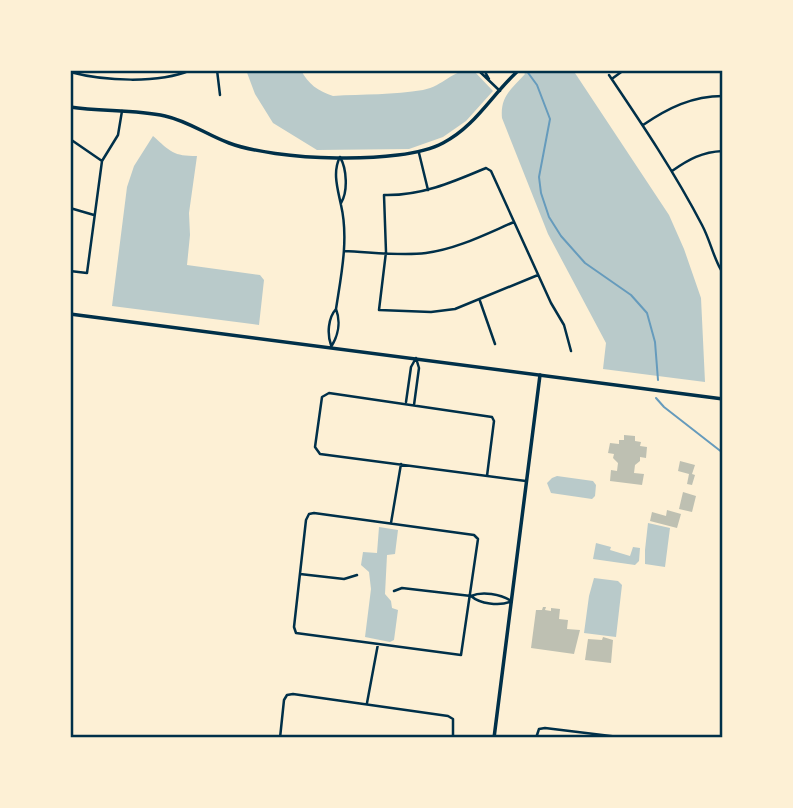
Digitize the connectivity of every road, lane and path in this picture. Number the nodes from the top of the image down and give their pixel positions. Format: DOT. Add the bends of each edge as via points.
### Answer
graph roads {
  1 [pos="191,70"];
  2 [pos="217,70"];
  3 [pos="478,70"];
  4 [pos="484,70"];
  5 [pos="519,70"];
  6 [pos="624,70"];
  7 [pos="70,72"];
  8 [pos="489,79"];
  9 [pos="500,90"];
  10 [pos="220,95"];
  11 [pos="723,96"];
  12 [pos="70,107"];
  13 [pos="122,111"];
  14 [pos="643,125"];
  15 [pos="70,139"];
  16 [pos="723,151"];
  17 [pos="419,152"];
  18 [pos="340,157"];
  19 [pos="102,161"];
  20 [pos="672,171"];
  21 [pos="428,190"];
  22 [pos="341,204"];
  23 [pos="70,208"];
  24 [pos="94,215"];
  25 [pos="514,222"];
  26 [pos="344,251"];
  27 [pos="386,252"];
  28 [pos="722,270"];
  29 [pos="70,271"];
  30 [pos="537,275"];
  31 [pos="479,299"];
  32 [pos="336,309"];
  33 [pos="70,314"];
  34 [pos="495,344"];
  35 [pos="331,347"];
  36 [pos="571,351"];
  37 [pos="416,358"];
  38 [pos="540,374"];
  39 [pos="723,398"];
  40 [pos="406,404"];
  41 [pos="414,405"];
  42 [pos="401,464"];
  43 [pos="487,476"];
  44 [pos="526,481"];
  45 [pos="391,524"];
  46 [pos="300,574"];
  47 [pos="357,575"];
  48 [pos="394,591"];
  49 [pos="471,596"];
  50 [pos="512,601"];
  51 [pos="378,644"];
  52 [pos="366,704"];
  53 [pos="280,738"];
  54 [pos="453,738"];
  55 [pos="494,738"];
  56 [pos="536,738"];
  57 [pos="627,738"];
  1 -- 7 [label="street" via="151,79"];
  2 -- 10 [label="street"];
  3 -- 8 [label="street"];
  4 -- 8 [label="street"];
  5 -- 9 [label="street"];
  6 -- 14 [label="street" via="610,77"];
  8 -- 9 [label="street"];
  9 -- 17 [label="street" via="461,132"];
  11 -- 14 [label="street" via="686,102"];
  12 -- 13 [label="street"];
  13 -- 18 [label="street" via="167,116 228,143 259,151"];
  13 -- 19 [label="street" via="118,135"];
  14 -- 20 [label="street"];
  15 -- 19 [label="street"];
  16 -- 20 [label="street" via="703,153"];
  17 -- 18 [label="street"];
  17 -- 21 [label="street"];
  18 -- 22 [label="street" via="336,164"];
  18 -- 22 [label="street" via="345,197"];
  19 -- 24 [label="street"];
  20 -- 28 [label="street"];
  21 -- 25 [label="street" via="486,168"];
  21 -- 27 [label="street" via="384,195"];
  22 -- 26 [label="street"];
  23 -- 24 [label="street"];
  24 -- 29 [label="street" via="87,273"];
  25 -- 27 [label="street" via="444,249"];
  25 -- 30 [label="street"];
  26 -- 27 [label="street"];
  26 -- 32 [label="street"];
  27 -- 31 [label="street" via="379,310 430,312 455,309"];
  30 -- 31 [label="street"];
  30 -- 36 [label="street" via="564,326"];
  31 -- 34 [label="street"];
  32 -- 35 [label="street" via="337,339"];
  32 -- 35 [label="street" via="331,314"];
  33 -- 35 [label="street"];
  35 -- 37 [label="street"];
  37 -- 38 [label="street"];
  37 -- 40 [label="street"];
  37 -- 41 [label="street"];
  38 -- 39 [label="street"];
  38 -- 44 [label="street"];
  40 -- 41 [label="street"];
  40 -- 42 [label="street" via="325,393 315,447 317,452"];
  41 -- 43 [label="street" via="492,417"];
  42 -- 43 [label="street"];
  42 -- 45 [label="street"];
  43 -- 44 [label="street"];
  44 -- 50 [label="street"];
  45 -- 46 [label="street" via="309,514"];
  45 -- 49 [label="street" via="474,535 478,539"];
  46 -- 47 [label="street" via="344,579"];
  46 -- 51 [label="street" via="296,633"];
  48 -- 49 [label="street" via="402,588"];
  49 -- 50 [label="street" via="504,596"];
  49 -- 50 [label="street" via="477,601"];
  49 -- 51 [label="street" via="461,655"];
  50 -- 55 [label="street"];
  51 -- 52 [label="street"];
  52 -- 53 [label="street" via="287,695"];
  52 -- 54 [label="street" via="448,716 453,719"];
  56 -- 57 [label="street" via="539,729"];
}
